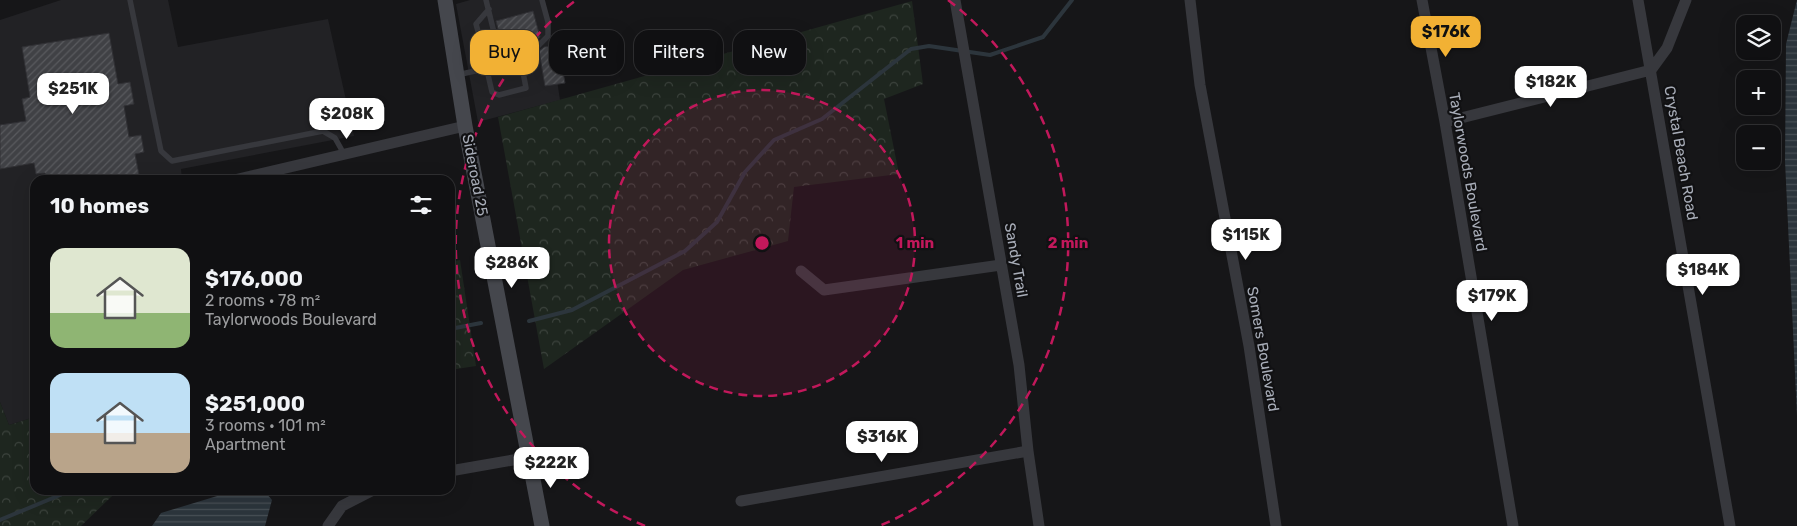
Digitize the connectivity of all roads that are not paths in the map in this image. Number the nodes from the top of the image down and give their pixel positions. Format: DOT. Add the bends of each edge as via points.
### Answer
graph roads {
  1 [pos="130,0"];
  2 [pos="445,0"];
  3 [pos="486,0"];
  4 [pos="542,0"];
  5 [pos="955,0"];
  6 [pos="1190,0"];
  7 [pos="1422,0"];
  8 [pos="1638,0"];
  9 [pos="1686,0"];
  10 [pos="488,10"];
  11 [pos="478,30"];
  12 [pos="493,30"];
  13 [pos="539,46"];
  14 [pos="1651,70"];
  15 [pos="470,72"];
  16 [pos="457,75"];
  17 [pos="488,75"];
  18 [pos="524,75"];
  19 [pos="1445,122"];
  20 [pos="465,126"];
  21 [pos="344,154"];
  22 [pos="255,175"];
  23 [pos="1001,265"];
  24 [pos="801,271"];
  25 [pos="1028,451"];
  26 [pos="530,458"];
  27 [pos="455,470"];
  28 [pos="364,495"];
  29 [pos="741,501"];
  30 [pos="328,526"];
  31 [pos="542,526"];
  32 [pos="1039,526"];
  33 [pos="1276,526"];
  34 [pos="1513,526"];
  35 [pos="1730,526"];
  1 -- 21 [label="lane" via="161,151 172,161 323,131 335,138"];
  2 -- 16 [label="main road, Sideroad 25"];
  3 -- 10 [label="lane"];
  4 -- 13 [label="lane" via="548,36"];
  5 -- 23 [label="street, Sandy Trail"];
  6 -- 33 [label="street, Somers Boulevard" via="1200,85 1249,346"];
  7 -- 19 [label="street, Taylorwoods Boulevard"];
  8 -- 14 [label="street"];
  9 -- 14 [label="street, Crystal Beach Road" via="1666,48"];
  10 -- 11 [label="lane" via="476,24"];
  10 -- 12 [label="lane"];
  14 -- 19 [label="street"];
  14 -- 35 [label="street, Crystal Beach Road"];
  15 -- 16 [label="lane"];
  16 -- 20 [label="main road, Sideroad 25"];
  17 -- 18 [label="lane" via="492,92 499,96 526,88"];
  19 -- 34 [label="street, Taylorwoods Boulevard"];
  20 -- 21 [label="street"];
  20 -- 26 [label="main road, Sideroad 25"];
  21 -- 22 [label="street"];
  23 -- 24 [label="street" via="824,290"];
  23 -- 25 [label="street, Sandy Trail" via="1019,365"];
  25 -- 29 [label="street"];
  25 -- 32 [label="street, Sandy Trail"];
  26 -- 27 [label="street"];
  26 -- 31 [label="main road, Sideroad 25"];
  28 -- 30 [label="street" via="342,506"];
}
